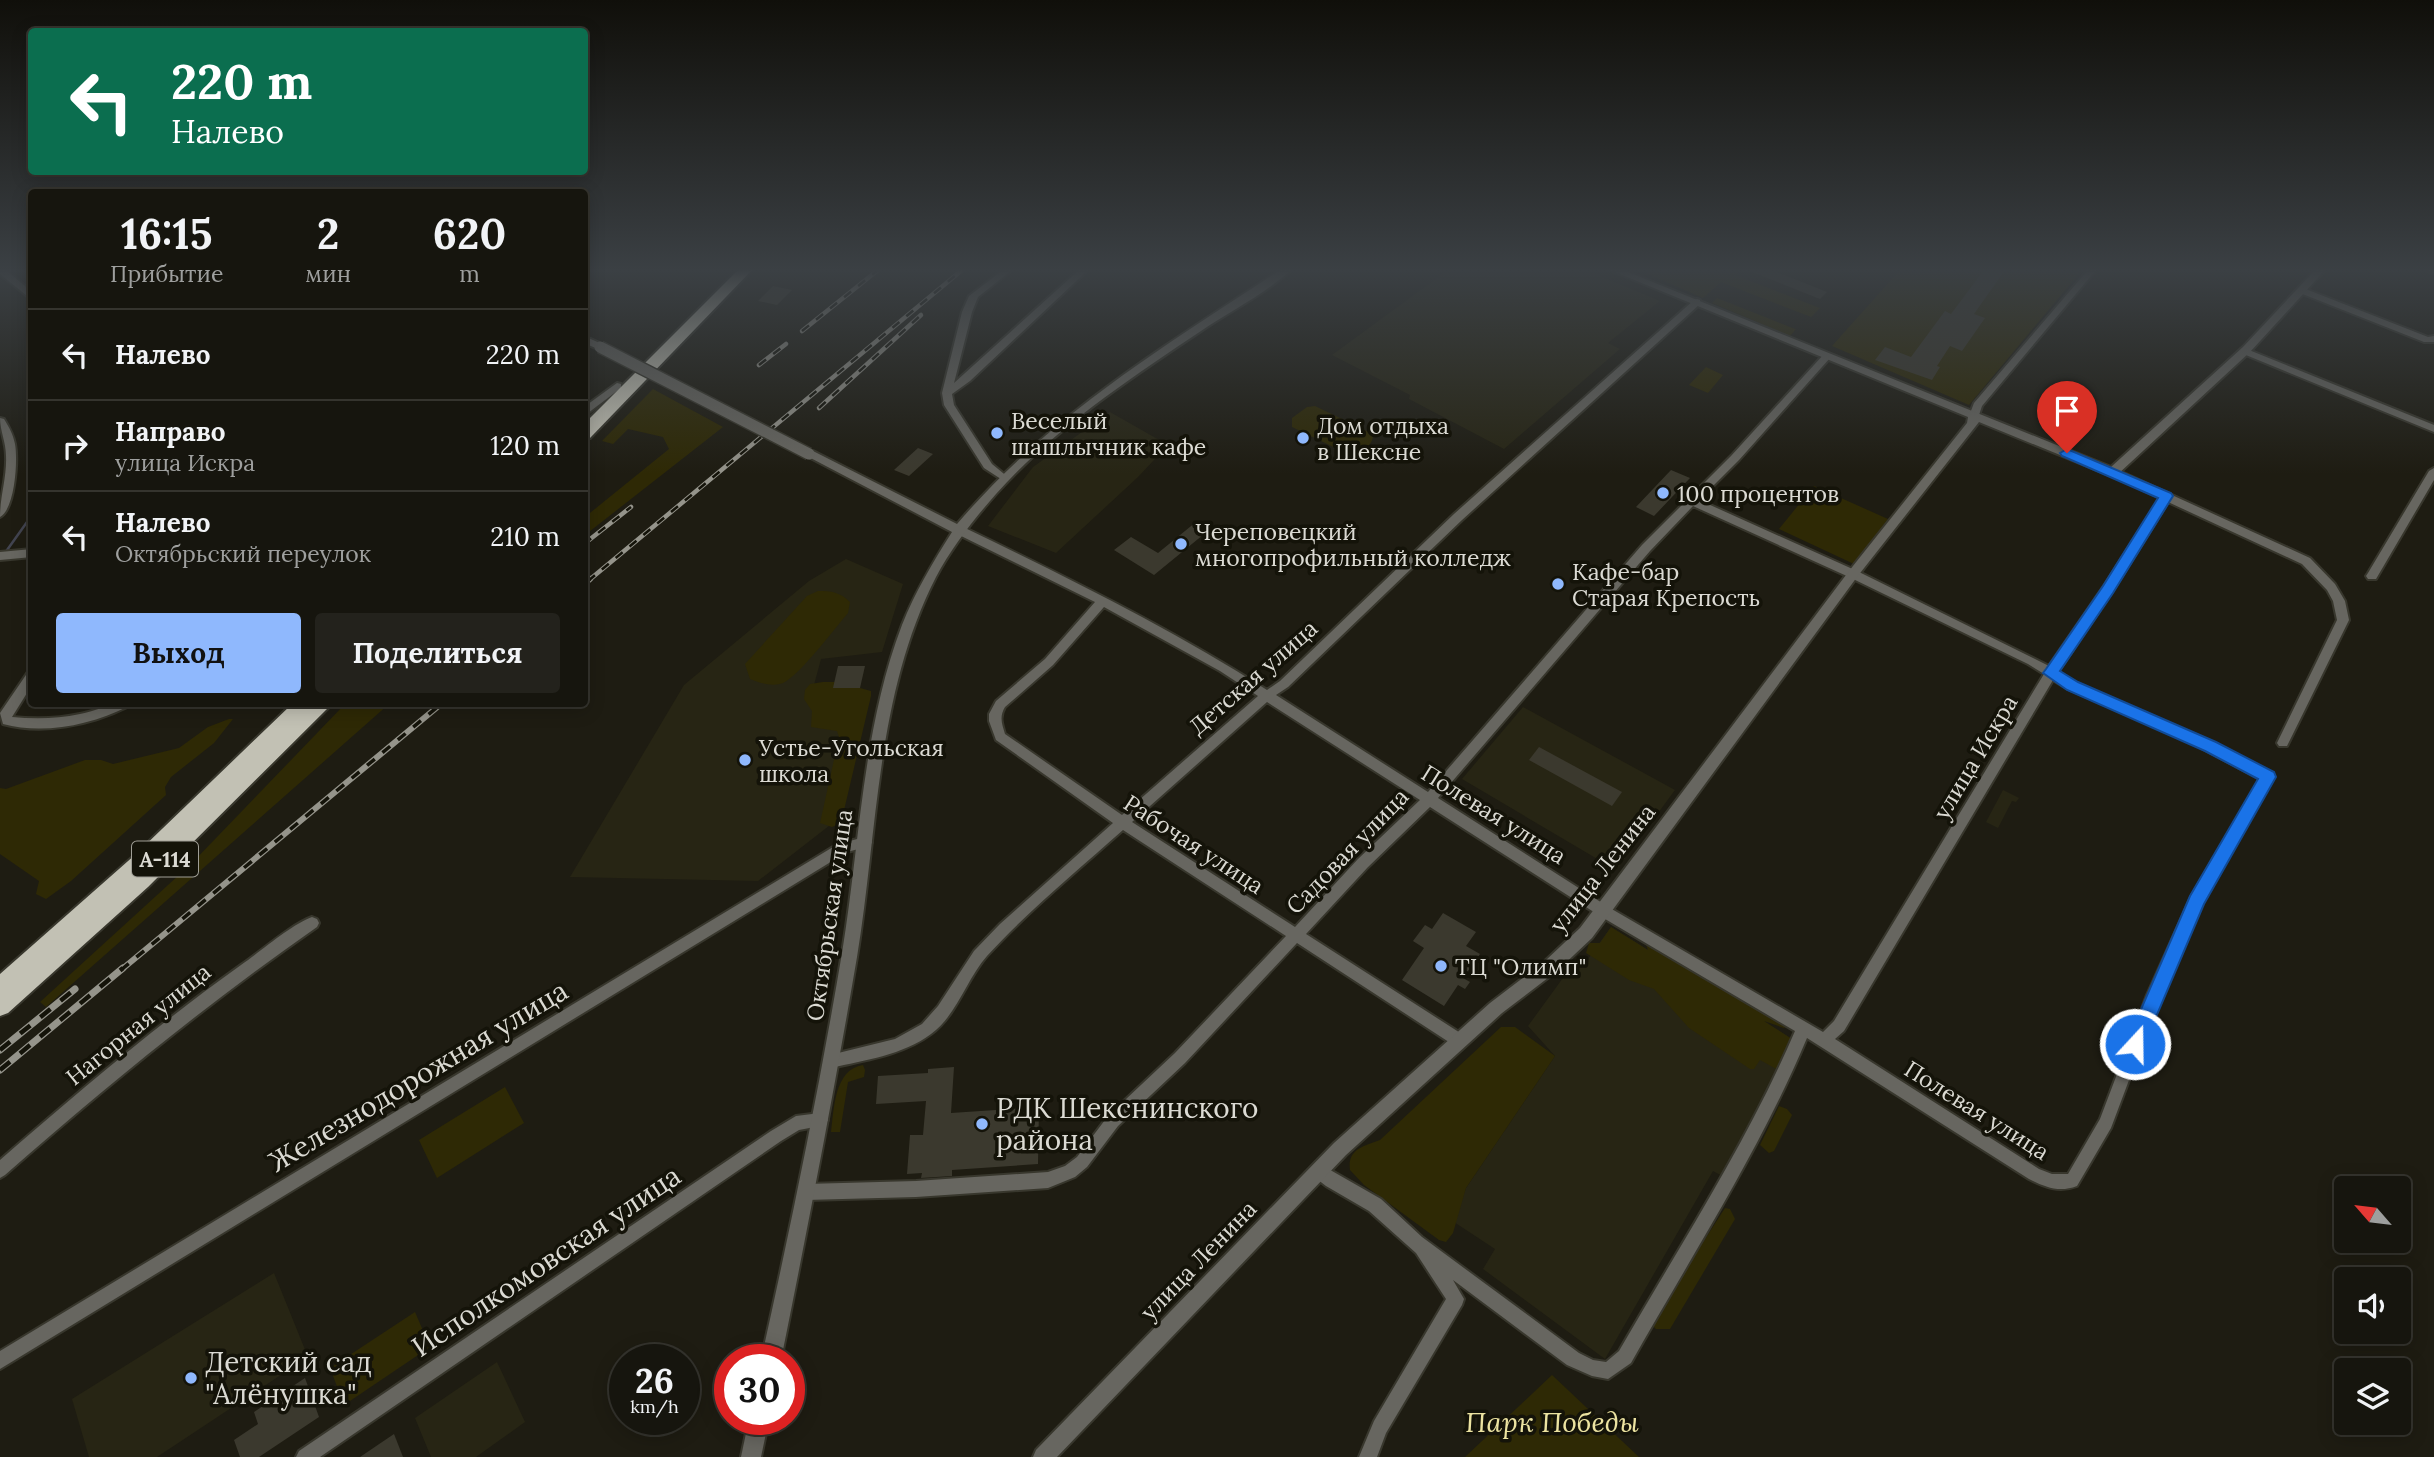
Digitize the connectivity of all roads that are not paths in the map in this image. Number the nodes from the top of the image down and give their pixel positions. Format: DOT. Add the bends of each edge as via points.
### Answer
graph roads {
  1 [pos="665,338"];
  2 [pos="678,338"];
  3 [pos="961,338"];
  4 [pos="1011,338"];
  5 [pos="1185,338"];
  6 [pos="1657,338"];
  7 [pos="1784,338"];
  8 [pos="2034,338"];
  9 [pos="2257,338"];
  10 [pos="588,341"];
  11 [pos="2244,351"];
  12 [pos="1827,356"];
  13 [pos="617,386"];
  14 [pos="947,393"];
  15 [pos="588,410"];
  16 [pos="588,415"];
  17 [pos="1974,416"];
  18 [pos="0,421"];
  19 [pos="2434,429"];
  20 [pos="588,430"];
  21 [pos="2434,471"];
  22 [pos="2113,472"];
  23 [pos="1004,478"];
  24 [pos="2166,496"];
  25 [pos="1691,501"];
  26 [pos="0,513"];
  27 [pos="959,530"];
  28 [pos="28,553"];
  29 [pos="6,556"];
  30 [pos="1853,574"];
  31 [pos="2372,576"];
  32 [pos="1103,601"];
  33 [pos="2051,673"];
  34 [pos="28,682"];
  35 [pos="1267,695"];
  36 [pos="118,707"];
  37 [pos="291,707"];
  38 [pos="301,707"];
  39 [pos="320,707"];
  40 [pos="2283,743"];
  41 [pos="2268,777"];
  42 [pos="1428,801"];
  43 [pos="1123,823"];
  44 [pos="865,842"];
  45 [pos="99,901"];
  46 [pos="1605,912"];
  47 [pos="312,923"];
  48 [pos="1297,936"];
  49 [pos="0,988"];
  50 [pos="0,1006"];
  51 [pos="1804,1028"];
  52 [pos="1824,1040"];
  53 [pos="1460,1041"];
  54 [pos="831,1061"];
  55 [pos="820,1120"];
  56 [pos="0,1170"];
  57 [pos="1318,1171"];
  58 [pos="2072,1181"];
  59 [pos="806,1192"];
  60 [pos="1416,1243"];
  61 [pos="774,1344"];
  62 [pos="0,1361"];
  63 [pos="1592,1368"];
  64 [pos="756,1435"];
  65 [pos="305,1457"];
  66 [pos="751,1457"];
  67 [pos="1043,1457"];
  68 [pos="1368,1457"];
  1 -- 13 [label="highway"];
  2 -- 20 [label="highway"];
  3 -- 14 [label="street"];
  4 -- 14 [label="street"];
  5 -- 23 [label="street, Октябрьская улица" via="1040,445"];
  6 -- 35 [label="street, Детская улица"];
  7 -- 12 [label="street"];
  8 -- 17 [label="street, улица Ленина" via="1977,405"];
  9 -- 11 [label="street"];
  10 -- 27 [label="street, bridge"];
  11 -- 19 [label="street"];
  11 -- 22 [label="street"];
  12 -- 17 [label="street"];
  12 -- 25 [label="street, Садовая улица"];
  13 -- 15 [label="street"];
  13 -- 16 [label="highway"];
  14 -- 23 [label="street" via="949,405 988,466"];
  17 -- 22 [label="street"];
  17 -- 30 [label="street, улица Ленина" via="1973,424"];
  18 -- 26 [label="street" via="11,454"];
  21 -- 31 [label="street"];
  22 -- 24 [label="street"];
  23 -- 27 [label="street, Октябрьская улица"];
  24 -- 33 [label="street, улица Искра"];
  24 -- 40 [label="street" via="2306,561 2341,602 2343,620"];
  25 -- 30 [label="street"];
  25 -- 42 [label="street, Садовая улица"];
  27 -- 32 [label="street, Полевая улица"];
  27 -- 44 [label="street, Октябрьская улица" via="922,594 893,677 877,740"];
  28 -- 29 [label="street"];
  30 -- 33 [label="street"];
  30 -- 46 [label="street, улица Ленина"];
  32 -- 35 [label="street, Полевая улица"];
  32 -- 43 [label="street, Рабочая улица" via="1049,662 1011,694 995,714 996,730"];
  33 -- 41 [label="street"];
  33 -- 52 [label="street, улица Искра" via="1839,1026"];
  34 -- 36 [label="street" via="5,715 7,721 68,720"];
  35 -- 42 [label="street, Полевая улица"];
  35 -- 43 [label="street, Детская улица"];
  37 -- 45 [label="street"];
  38 -- 45 [label="highway, А-114"];
  39 -- 50 [label="highway, А-114" via="152,872"];
  41 -- 58 [label="street" via="2196,901 2154,995 2106,1124"];
  42 -- 46 [label="street, Полевая улица"];
  42 -- 48 [label="street, Садовая улица"];
  43 -- 48 [label="street, Рабочая улица"];
  43 -- 54 [label="street, Детская улица" via="996,936 927,1029 887,1048"];
  44 -- 54 [label="street, Октябрьская улица"];
  44 -- 62 [label="street, Железнодорожная улица" via="843,848"];
  45 -- 49 [label="highway, А-114"];
  46 -- 51 [label="street, Полевая улица"];
  46 -- 53 [label="street, улица Ленина" via="1573,948"];
  47 -- 56 [label="street, Нагорная улица" via="232,977 120,1064"];
  48 -- 53 [label="street, Рабочая улица"];
  48 -- 59 [label="street, Садовая улица" via="1113,1121 1070,1172 1048,1181"];
  51 -- 52 [label="street, Полевая улица"];
  51 -- 63 [label="street" via="1777,1095 1619,1364 1608,1371"];
  52 -- 58 [label="street, Полевая улица" via="2034,1174 2052,1182"];
  53 -- 57 [label="street, улица Ленина"];
  54 -- 55 [label="street, Октябрьская улица"];
  55 -- 59 [label="street, Октябрьская улица"];
  55 -- 65 [label="street, Исполкомовская улица" via="786,1130"];
  57 -- 60 [label="street" via="1375,1205"];
  57 -- 67 [label="street, улица Ленина"];
  59 -- 61 [label="street, Октябрьская улица"];
  60 -- 63 [label="street" via="1562,1351"];
  60 -- 68 [label="street" via="1456,1299 1380,1426"];
  64 -- 66 [label="street"];
}
